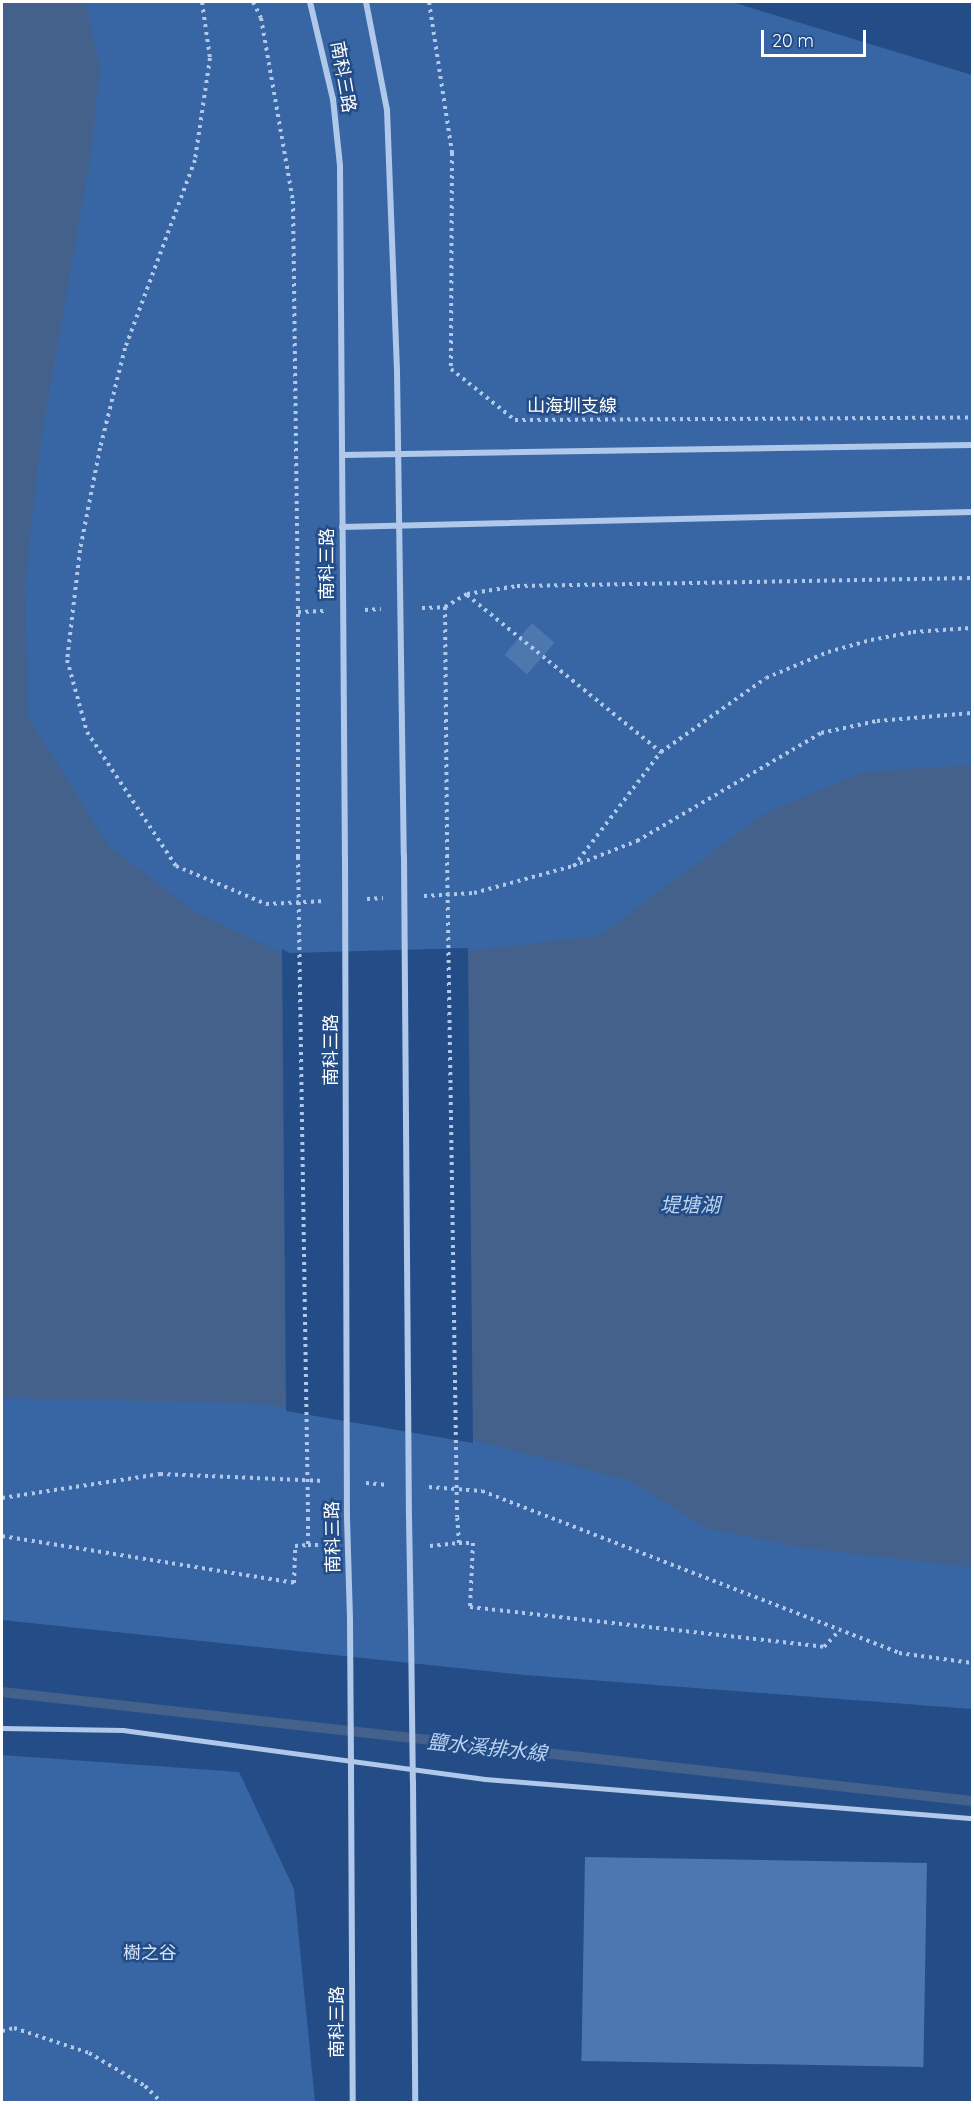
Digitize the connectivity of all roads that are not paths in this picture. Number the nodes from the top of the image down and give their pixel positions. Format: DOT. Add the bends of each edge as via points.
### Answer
graph roads {
  1 [pos="310,2"];
  2 [pos="366,2"];
  3 [pos="972,445"];
  4 [pos="398,454"];
  5 [pos="342,455"];
  6 [pos="972,512"];
  7 [pos="399,525"];
  8 [pos="342,527"];
  9 [pos="2,1728"];
  10 [pos="972,1818"];
  11 [pos="353,2103"];
  12 [pos="415,2103"];
  1 -- 5 [label="street, 南科三路" via="333,99 340,166"];
  2 -- 4 [label="street, 南科三路" via="387,110"];
  3 -- 4 [label="street"];
  4 -- 5 [label="street"];
  4 -- 7 [label="street, 南科三路"];
  5 -- 8 [label="street, 南科三路"];
  6 -- 7 [label="street"];
  7 -- 8 [label="street"];
  7 -- 12 [label="street, 南科三路, bridge"];
  8 -- 11 [label="street, 南科三路, bridge"];
  9 -- 10 [label="lane" via="123,1730 485,1779"];
}
